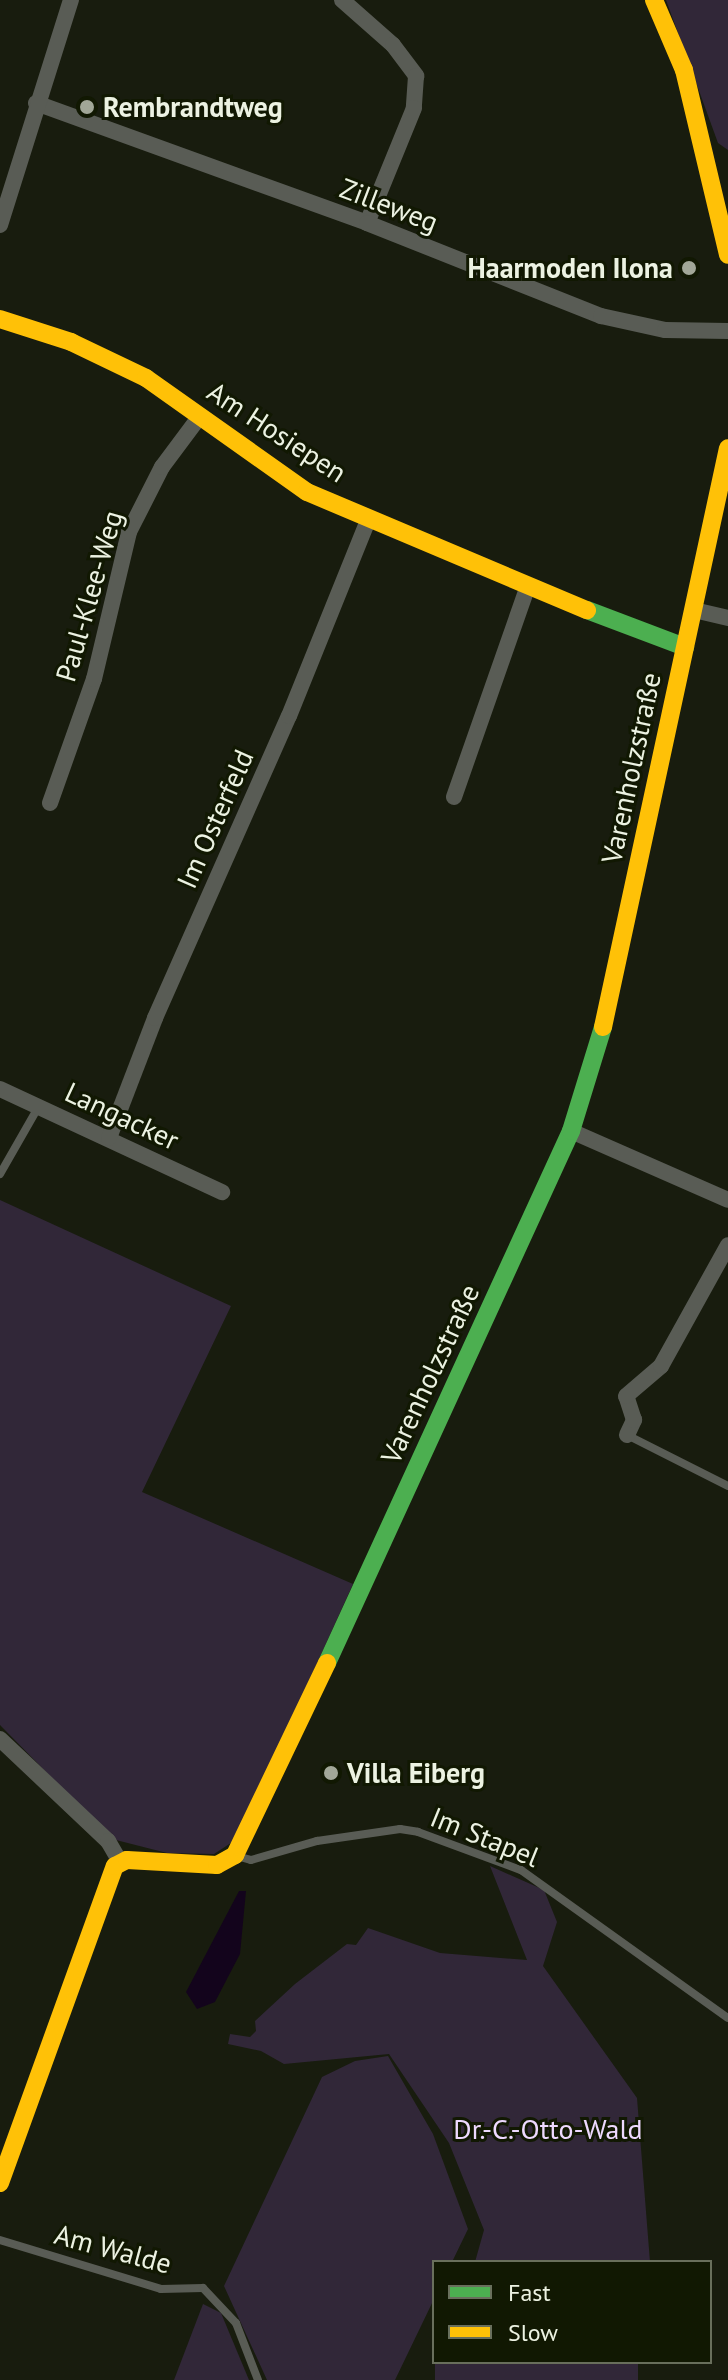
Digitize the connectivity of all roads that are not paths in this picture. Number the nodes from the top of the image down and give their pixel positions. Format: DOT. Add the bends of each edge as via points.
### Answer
graph roads {
  1 [pos="71,0"];
  2 [pos="342,0"];
  3 [pos="654,0"];
  4 [pos="36,103"];
  5 [pos="367,223"];
  6 [pos="0,225"];
  7 [pos="728,255"];
  8 [pos="0,319"];
  9 [pos="728,331"];
  10 [pos="200,416"];
  11 [pos="728,448"];
  12 [pos="368,520"];
  13 [pos="527,588"];
  14 [pos="694,610"];
  15 [pos="728,618"];
  16 [pos="685,647"];
  17 [pos="454,797"];
  18 [pos="50,803"];
  19 [pos="0,1089"];
  20 [pos="39,1106"];
  21 [pos="571,1131"];
  22 [pos="109,1138"];
  23 [pos="0,1174"];
  24 [pos="222,1192"];
  25 [pos="728,1200"];
  26 [pos="728,1245"];
  27 [pos="627,1435"];
  28 [pos="728,1486"];
  29 [pos="0,1739"];
  30 [pos="235,1855"];
  31 [pos="120,1862"];
  32 [pos="728,2018"];
  33 [pos="0,2183"];
  34 [pos="0,2240"];
  35 [pos="258,2380"];
  1 -- 4 [label="street"];
  2 -- 5 [label="street" via="393,45 416,76 414,108"];
  3 -- 7 [label="street" via="684,70"];
  4 -- 5 [label="street, Zilleweg"];
  4 -- 6 [label="street"];
  5 -- 9 [label="street, Zilleweg" via="601,316 665,330"];
  8 -- 10 [label="street, Am Hosiepen" via="112,359"];
  10 -- 12 [label="street, Am Hosiepen" via="307,492"];
  10 -- 18 [label="street, Paul-Klee-Weg" via="162,467 129,532 104,644"];
  11 -- 14 [label="street, Varenholzstraße"];
  12 -- 13 [label="street, Am Hosiepen"];
  12 -- 22 [label="street, Im Osterfeld"];
  13 -- 16 [label="street, Am Hosiepen"];
  13 -- 17 [label="street"];
  14 -- 15 [label="street"];
  14 -- 16 [label="street, Varenholzstraße"];
  16 -- 21 [label="street, Varenholzstraße" via="611,1003"];
  19 -- 20 [label="street, Langacker"];
  20 -- 22 [label="street, Langacker"];
  20 -- 23 [label="lane"];
  21 -- 25 [label="street"];
  21 -- 30 [label="street, Varenholzstraße"];
  22 -- 24 [label="street, Langacker"];
  26 -- 27 [label="street" via="661,1366 626,1396 634,1420"];
  27 -- 28 [label="lane"];
  29 -- 31 [label="street" via="108,1841"];
  30 -- 31 [label="street" via="217,1865"];
  30 -- 32 [label="lane, Im Stapel" via="251,1860 317,1841 400,1829 418,1832 521,1870"];
  31 -- 33 [label="street" via="111,1874"];
  34 -- 35 [label="lane, Am Walde" via="161,2289 203,2288 236,2323"];
}
